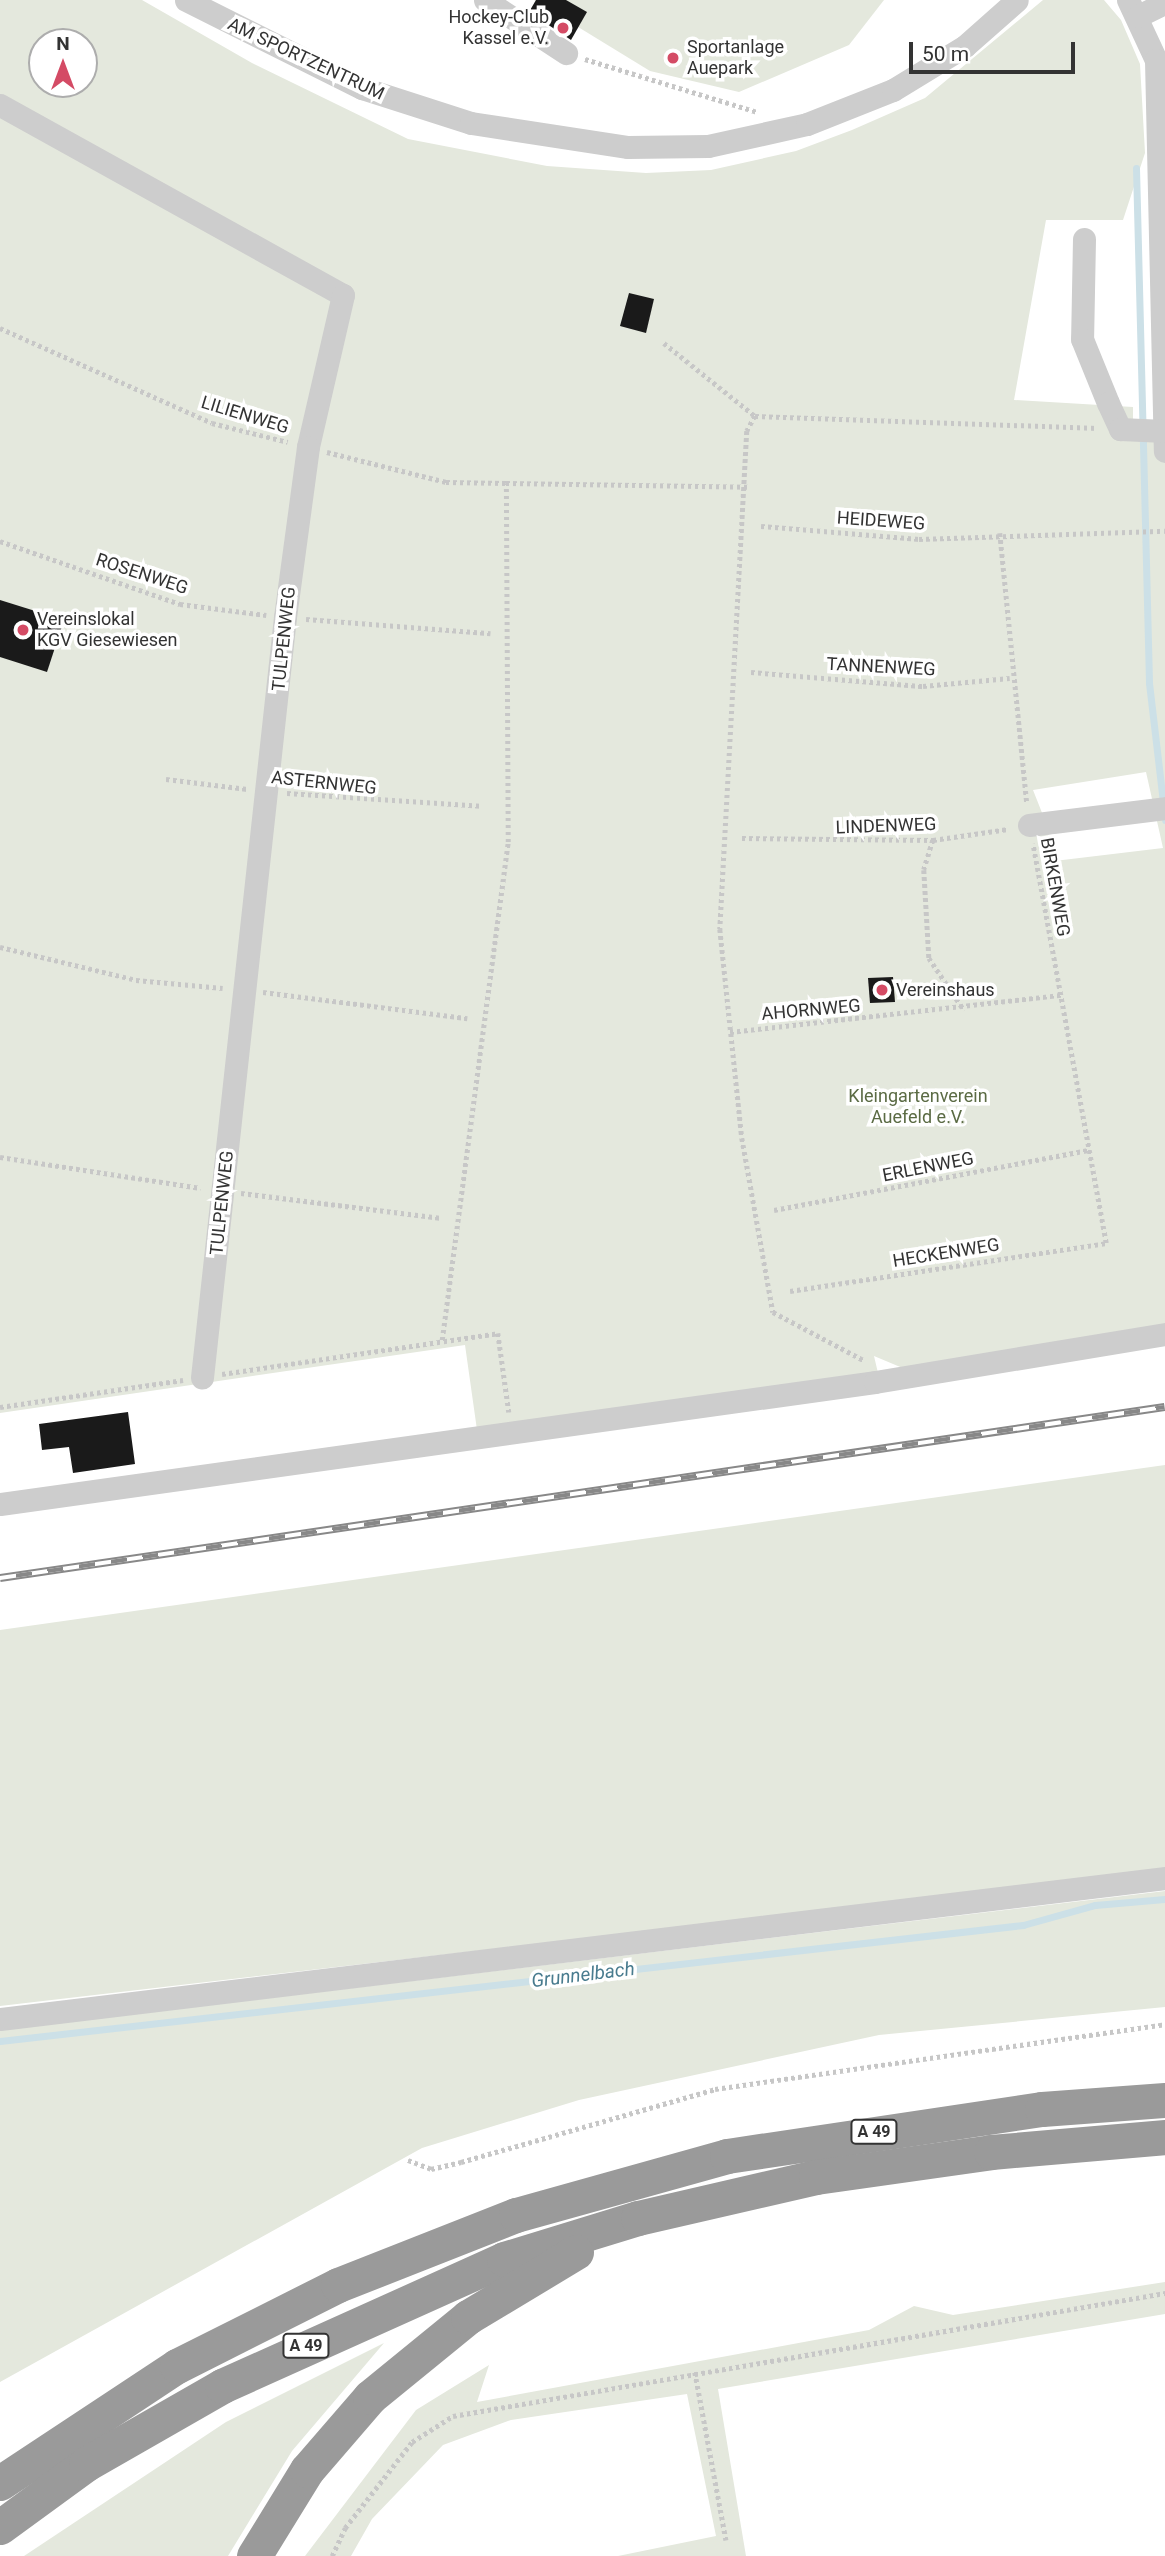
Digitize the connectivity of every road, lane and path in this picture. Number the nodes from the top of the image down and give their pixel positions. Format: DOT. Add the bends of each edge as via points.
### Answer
graph roads {
  1 [pos="186,0"];
  2 [pos="485,0"];
  3 [pos="1017,0"];
  4 [pos="1165,3"];
  5 [pos="1133,8"];
  6 [pos="566,53"];
  7 [pos="0,105"];
  8 [pos="758,112"];
  9 [pos="1084,239"];
  10 [pos="0,328"];
  11 [pos="664,343"];
  12 [pos="755,416"];
  13 [pos="1150,423"];
  14 [pos="308,447"];
  15 [pos="1165,450"];
  16 [pos="506,483"];
  17 [pos="748,487"];
  18 [pos="761,526"];
  19 [pos="1165,531"];
  20 [pos="1000,533"];
  21 [pos="0,541"];
  22 [pos="285,617"];
  23 [pos="490,633"];
  24 [pos="751,672"];
  25 [pos="1010,678"];
  26 [pos="166,779"];
  27 [pos="268,791"];
  28 [pos="481,806"];
  29 [pos="1161,809"];
  30 [pos="1030,825"];
  31 [pos="742,838"];
  32 [pos="933,840"];
  33 [pos="1061,995"];
  34 [pos="964,1010"];
  35 [pos="730,1032"];
  36 [pos="1088,1150"];
  37 [pos="774,1210"];
  38 [pos="1106,1243"];
  39 [pos="790,1291"];
  40 [pos="1165,1334"];
  41 [pos="442,1340"];
  42 [pos="433,1342"];
  43 [pos="202,1377"];
  44 [pos="875,1382"];
  45 [pos="512,1434"];
  46 [pos="0,1504"];
  47 [pos="1165,1878"];
  48 [pos="0,2019"];
  49 [pos="1165,2024"];
  50 [pos="1165,2100"];
  51 [pos="1165,2137"];
  52 [pos="408,2160"];
  53 [pos="638,2218"];
  54 [pos="1165,2293"];
  55 [pos="695,2372"];
  56 [pos="52,2445"];
  57 [pos="0,2468"];
  58 [pos="0,2483"];
  59 [pos="0,2527"];
  60 [pos="726,2540"];
  61 [pos="254,2556"];
  62 [pos="332,2556"];
  1 -- 3 [label="street, AM SPORTZENTRUM" via="362,88 471,123 628,147 708,146 807,124 893,90 965,46"];
  2 -- 6 [label="street"];
  4 -- 5 [label="street"];
  5 -- 13 [label="street" via="1156,60 1159,106"];
  6 -- 8 [label="path"];
  7 -- 14 [label="street, TULPENWEG" via="343,295"];
  9 -- 13 [label="street" via="1082,339"];
  10 -- 14 [label="path, LILIENWEG" via="212,423"];
  11 -- 12 [label="path"];
  12 -- 13 [label="path"];
  12 -- 17 [label="path" via="747,431"];
  13 -- 15 [label="street"];
  14 -- 16 [label="path, LILIENWEG" via="446,482"];
  14 -- 22 [label="street, TULPENWEG"];
  16 -- 17 [label="path, LILIENWEG"];
  16 -- 41 [label="path" via="508,842"];
  17 -- 35 [label="path" via="720,929"];
  18 -- 20 [label="path, HEIDEWEG" via="919,539"];
  19 -- 20 [label="path, HEIDEWEG"];
  20 -- 25 [label="path, BIRKENWEG"];
  21 -- 22 [label="path, ROSENWEG" via="180,604"];
  22 -- 23 [label="path, ROSENWEG"];
  22 -- 27 [label="street, TULPENWEG"];
  24 -- 25 [label="path, TANNENWEG" via="923,686"];
  25 -- 30 [label="path, BIRKENWEG"];
  26 -- 27 [label="path, ASTERNWEG"];
  27 -- 28 [label="path, ASTERNWEG"];
  27 -- 43 [label="street, TULPENWEG"];
  29 -- 30 [label="street"];
  30 -- 32 [label="path, LINDENWEG"];
  30 -- 33 [label="path, BIRKENWEG"];
  31 -- 32 [label="path, LINDENWEG"];
  32 -- 34 [label="path" via="924,870 929,958"];
  33 -- 34 [label="path, AHORNWEG"];
  33 -- 36 [label="path, BIRKENWEG"];
  34 -- 35 [label="path, AHORNWEG"];
  35 -- 44 [label="path" via="773,1312 871,1364"];
  36 -- 37 [label="path, ERLENWEG"];
  36 -- 38 [label="path, BIRKENWEG"];
  38 -- 39 [label="path, HECKENWEG"];
  40 -- 44 [label="street"];
  41 -- 42 [label="path"];
  41 -- 45 [label="path" via="498,1333"];
  44 -- 45 [label="street"];
  45 -- 46 [label="street"];
  47 -- 48 [label="street"];
  49 -- 52 [label="path" via="715,2088 461,2162 430,2169"];
  50 -- 56 [label="highway, A 49" via="1042,2109 768,2148 516,2215 326,2291 177,2366"];
  51 -- 53 [label="highway, A 49" via="870,2168"];
  53 -- 59 [label="highway, A 49" via="423,2291 246,2374 86,2464"];
  53 -- 61 [label="highway" via="509,2290 404,2365 307,2470"];
  54 -- 55 [label="path"];
  55 -- 60 [label="path"];
  55 -- 62 [label="path" via="453,2416 412,2442 345,2528"];
  56 -- 57 [label="highway"];
  56 -- 58 [label="highway, A 49"];
}
